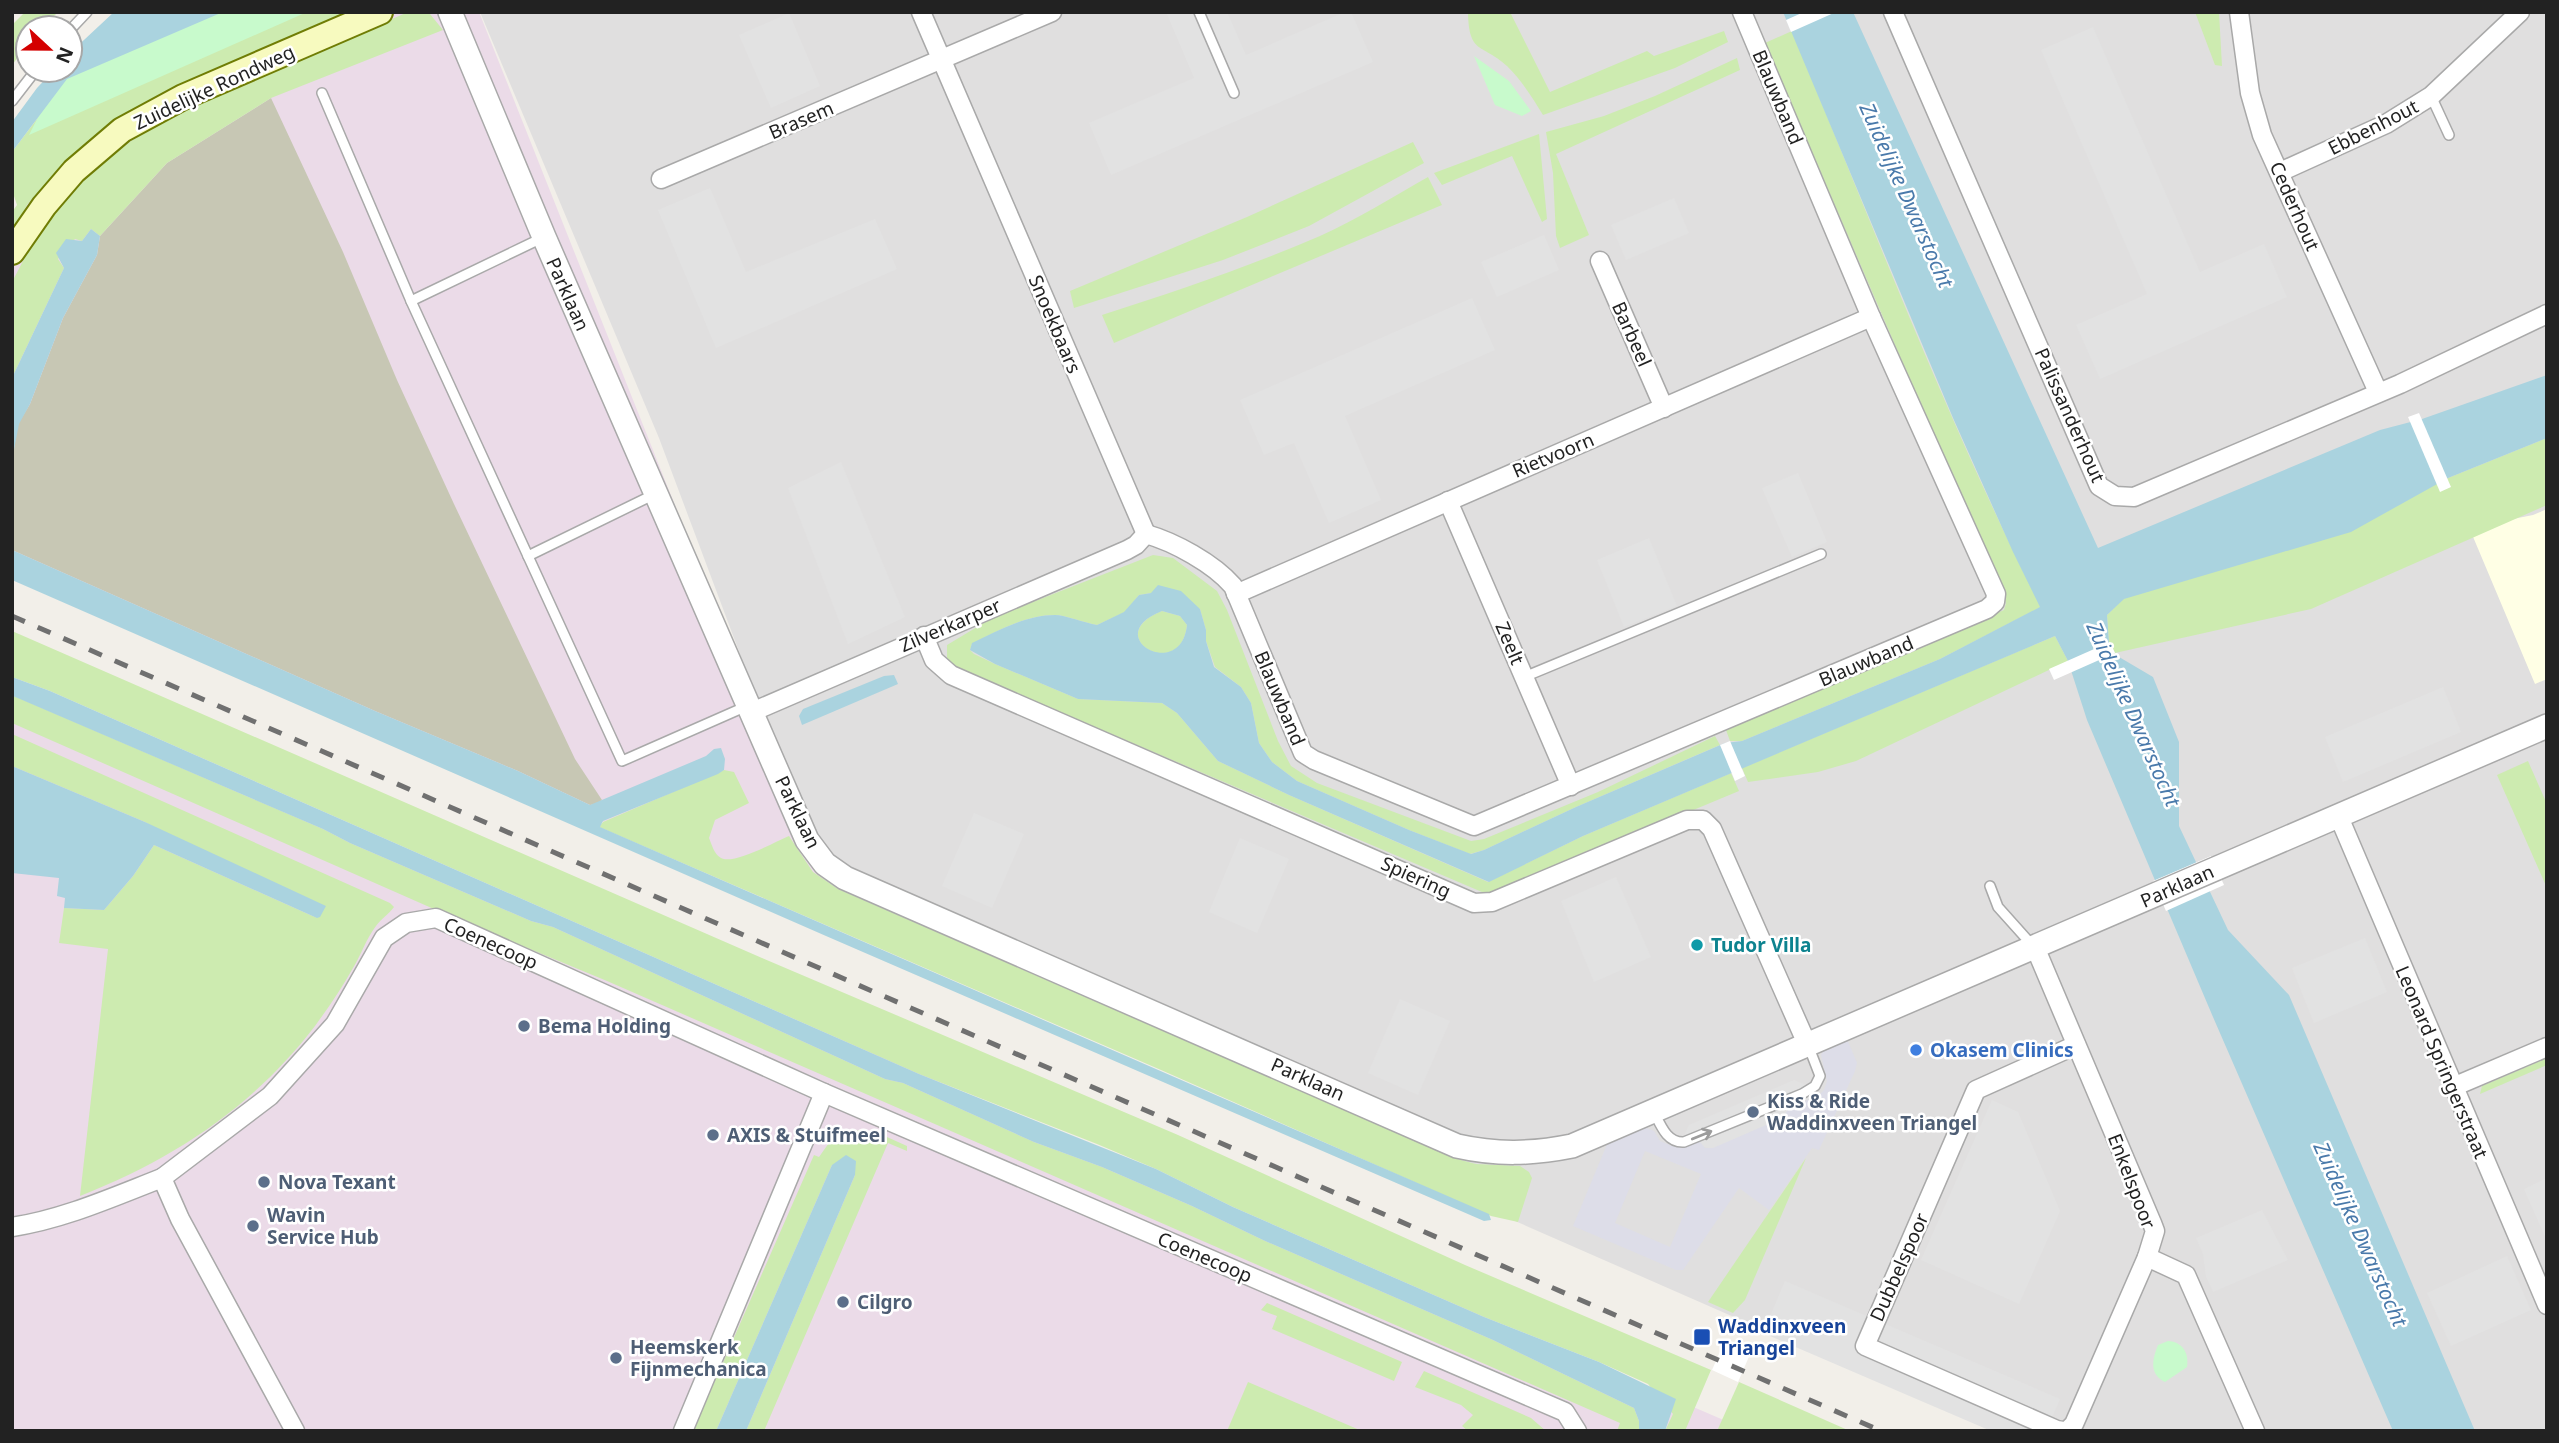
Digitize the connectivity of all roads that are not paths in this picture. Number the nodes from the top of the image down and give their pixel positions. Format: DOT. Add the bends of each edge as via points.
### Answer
graph roads {
  1 [pos="380,12"];
  2 [pos="450,12"];
  3 [pos="921,12"];
  4 [pos="1052,12"];
  5 [pos="1199,12"];
  6 [pos="1742,12"];
  7 [pos="1893,12"];
  8 [pos="2239,12"];
  9 [pos="2520,12"];
  10 [pos="941,60"];
  11 [pos="25,84"];
  12 [pos="322,93"];
  13 [pos="1234,93"];
  14 [pos="2431,96"];
  15 [pos="12,101"];
  16 [pos="2449,135"];
  17 [pos="2280,172"];
  18 [pos="661,178"];
  19 [pos="544,237"];
  20 [pos="12,252"];
  21 [pos="1600,261"];
  22 [pos="411,301"];
  23 [pos="2547,314"];
  24 [pos="1871,317"];
  25 [pos="2378,392"];
  26 [pos="1664,408"];
  27 [pos="655,494"];
  28 [pos="1448,501"];
  29 [pos="1146,534"];
  30 [pos="1821,554"];
  31 [pos="528,556"];
  32 [pos="1236,594"];
  33 [pos="924,636"];
  34 [pos="1524,677"];
  35 [pos="750,709"];
  36 [pos="2547,726"];
  37 [pos="1571,786"];
  38 [pos="2339,817"];
  39 [pos="1990,886"];
  40 [pos="2035,947"];
  41 [pos="1807,1044"];
  42 [pos="2076,1045"];
  43 [pos="2547,1047"];
  44 [pos="2453,1087"];
  45 [pos="824,1093"];
  46 [pos="1653,1110"];
  47 [pos="162,1178"];
  48 [pos="12,1227"];
  49 [pos="2147,1257"];
  50 [pos="2547,1305"];
  51 [pos="295,1431"];
  52 [pos="682,1431"];
  53 [pos="1577,1431"];
  54 [pos="2065,1431"];
  55 [pos="2255,1431"];
  1 -- 20 [label="main road, Zuidelijke Rondweg" via="183,97 122,130 74,171"];
  2 -- 19 [label="street, Parklaan"];
  3 -- 10 [label="street, Snoekbaars"];
  4 -- 10 [label="street, Brasem"];
  5 -- 13 [label="lane"];
  6 -- 24 [label="street, Blauwband"];
  7 -- 25 [label="street, Palissanderhout" via="2099,486 2115,496 2134,498"];
  8 -- 17 [label="street, Cederhout" via="2250,93 2262,135"];
  9 -- 14 [label="street, Ebbenhout"];
  10 -- 18 [label="street, Brasem"];
  10 -- 29 [label="street, Snoekbaars"];
  11 -- 15 [label="lane"];
  12 -- 22 [label="lane"];
  14 -- 16 [label="lane"];
  14 -- 17 [label="street, Ebbenhout" via="2386,124"];
  17 -- 25 [label="street, Cederhout"];
  19 -- 22 [label="lane"];
  19 -- 27 [label="street, Parklaan"];
  21 -- 26 [label="street, Barbeel"];
  22 -- 31 [label="lane"];
  23 -- 25 [label="street, Palissanderhout"];
  24 -- 26 [label="street, Rietvoorn"];
  24 -- 37 [label="street, Blauwband" via="1996,594 1995,603"];
  26 -- 28 [label="street, Rietvoorn"];
  27 -- 31 [label="lane"];
  27 -- 35 [label="street, Parklaan"];
  28 -- 32 [label="street, Rietvoorn"];
  28 -- 34 [label="street, Zeelt"];
  29 -- 32 [label="street" via="1170,541 1222,575"];
  29 -- 33 [label="street, Zilverkarper" via="1136,545"];
  30 -- 34 [label="lane"];
  31 -- 35 [label="lane" via="622,761"];
  32 -- 37 [label="street, Blauwband" via="1297,741 1303,753 1314,760 1474,827"];
  33 -- 35 [label="street, Zilverkarper"];
  33 -- 41 [label="street, Spiering" via="934,660 951,675 1475,903 1492,902 1687,820 1703,820 1712,829"];
  34 -- 37 [label="street, Zeelt"];
  35 -- 46 [label="street, Parklaan" via="807,840 825,864 845,878 1457,1146 1484,1152 1541,1152 1572,1146"];
  36 -- 38 [label="street, Parklaan"];
  38 -- 40 [label="street, Parklaan"];
  38 -- 44 [label="street, Leonard Springerstraat"];
  39 -- 40 [label="lane" via="1998,907"];
  40 -- 41 [label="street, Parklaan"];
  40 -- 42 [label="street, Enkelspoor"];
  41 -- 46 [label="street, Parklaan"];
  46 -- 41 [label="lane, one-way" via="1670,1139 1685,1142 1802,1094 1815,1086 1820,1076"];
  42 -- 49 [label="street, Enkelspoor" via="2155,1231"];
  42 -- 54 [label="street, Dubbelspoor" via="1976,1090 1865,1346"];
  43 -- 44 [label="street"];
  44 -- 50 [label="street, Leonard Springerstraat"];
  45 -- 47 [label="street, Coenecoop" via="436,918 406,923 384,938 335,1024 270,1096"];
  45 -- 52 [label="street"];
  45 -- 53 [label="street, Coenecoop" via="1565,1412"];
  47 -- 48 [label="street, Coenecoop" via="110,1200"];
  47 -- 51 [label="street"];
  49 -- 54 [label="street, Dubbelspoor" via="2074,1423"];
  49 -- 55 [label="street, Enkelspoor" via="2186,1275"];
}
